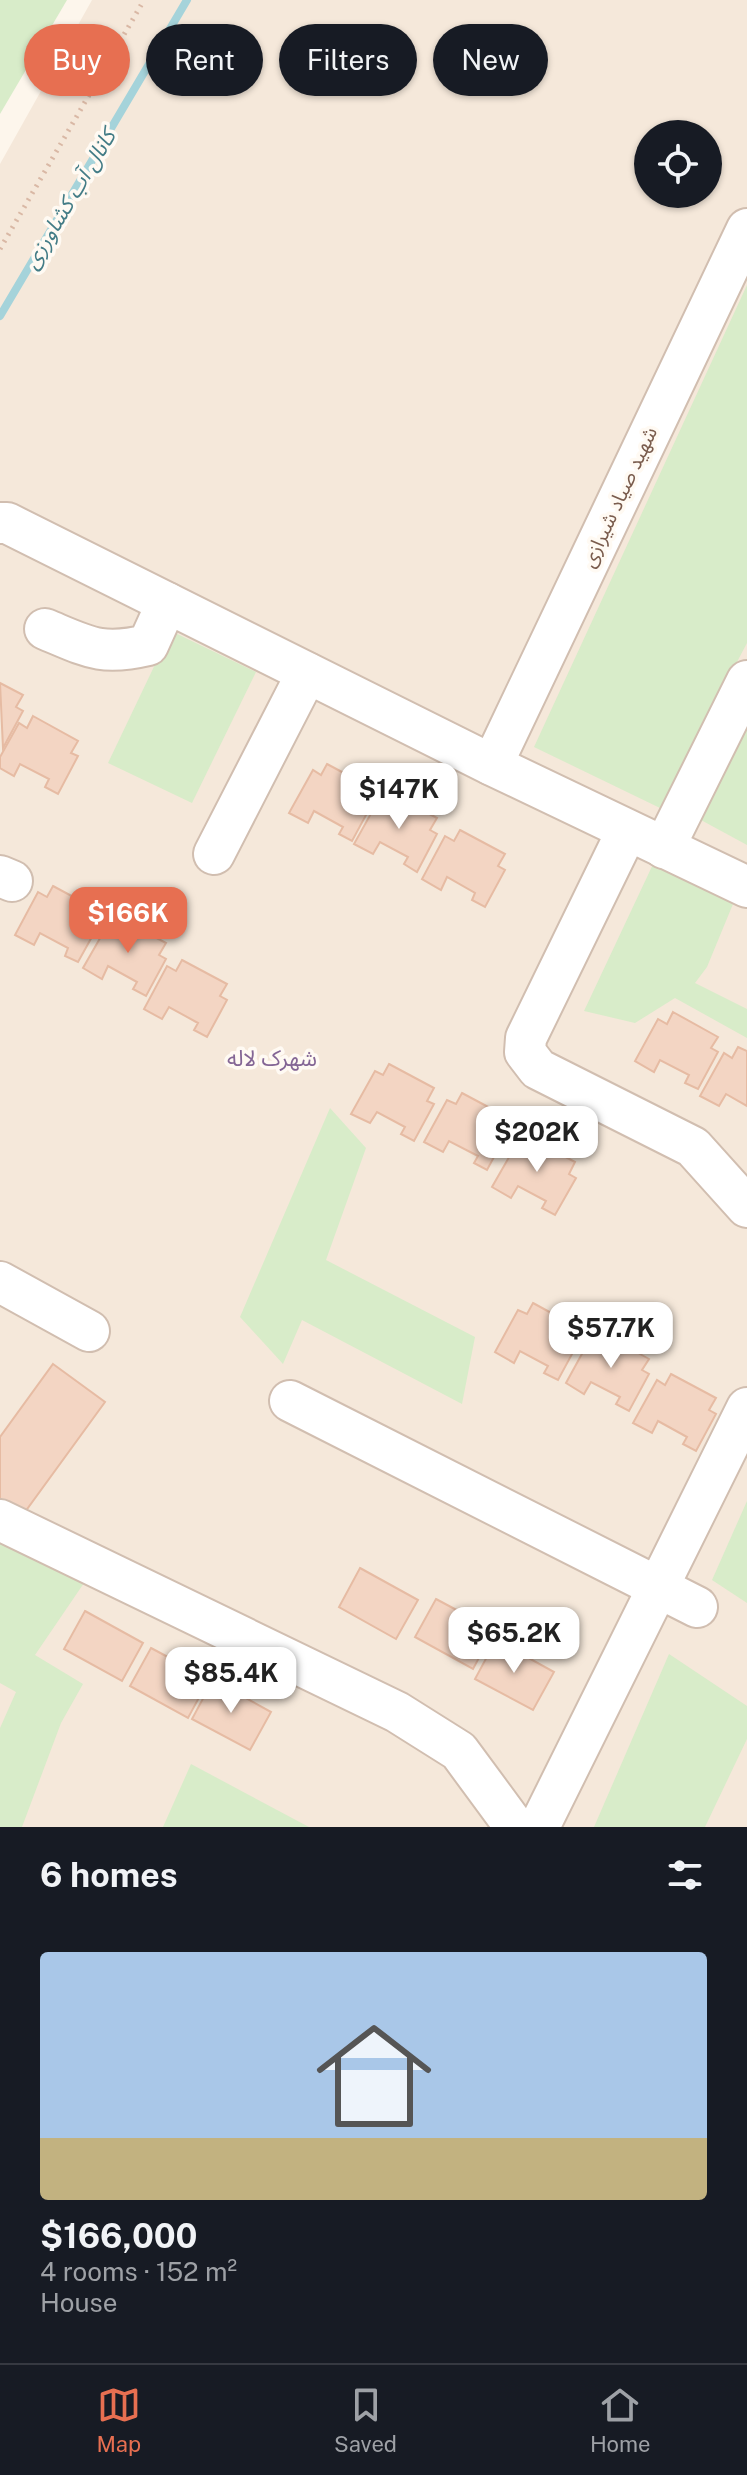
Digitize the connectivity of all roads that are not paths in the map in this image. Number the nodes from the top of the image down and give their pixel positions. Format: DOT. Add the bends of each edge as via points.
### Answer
graph roads {
  1 [pos="747,229"];
  2 [pos="0,523"];
  3 [pos="167,603"];
  4 [pos="45,629"];
  5 [pos="307,673"];
  6 [pos="747,681"];
  7 [pos="492,765"];
  8 [pos="627,831"];
  9 [pos="664,848"];
  10 [pos="214,854"];
  11 [pos="747,887"];
  12 [pos="747,1207"];
  13 [pos="0,1282"];
  14 [pos="89,1331"];
  15 [pos="290,1401"];
  16 [pos="747,1408"];
  17 [pos="0,1520"];
  18 [pos="656,1587"];
  19 [pos="697,1607"];
  20 [pos="515,1827"];
  21 [pos="539,1827"];
  1 -- 7 [label="street, شهید صیاد شیرازی"];
  2 -- 3 [label="street"];
  3 -- 4 [label="street" via="148,645 116,652"];
  3 -- 5 [label="street"];
  5 -- 7 [label="street"];
  5 -- 10 [label="street"];
  6 -- 9 [label="street"];
  7 -- 8 [label="street"];
  8 -- 9 [label="street"];
  8 -- 12 [label="street" via="526,1038 525,1052 538,1069 693,1147"];
  9 -- 11 [label="street"];
  13 -- 14 [label="street"];
  15 -- 18 [label="street"];
  16 -- 18 [label="street"];
  17 -- 20 [label="street" via="397,1712 459,1751"];
  18 -- 19 [label="street"];
  18 -- 21 [label="street"];
}
